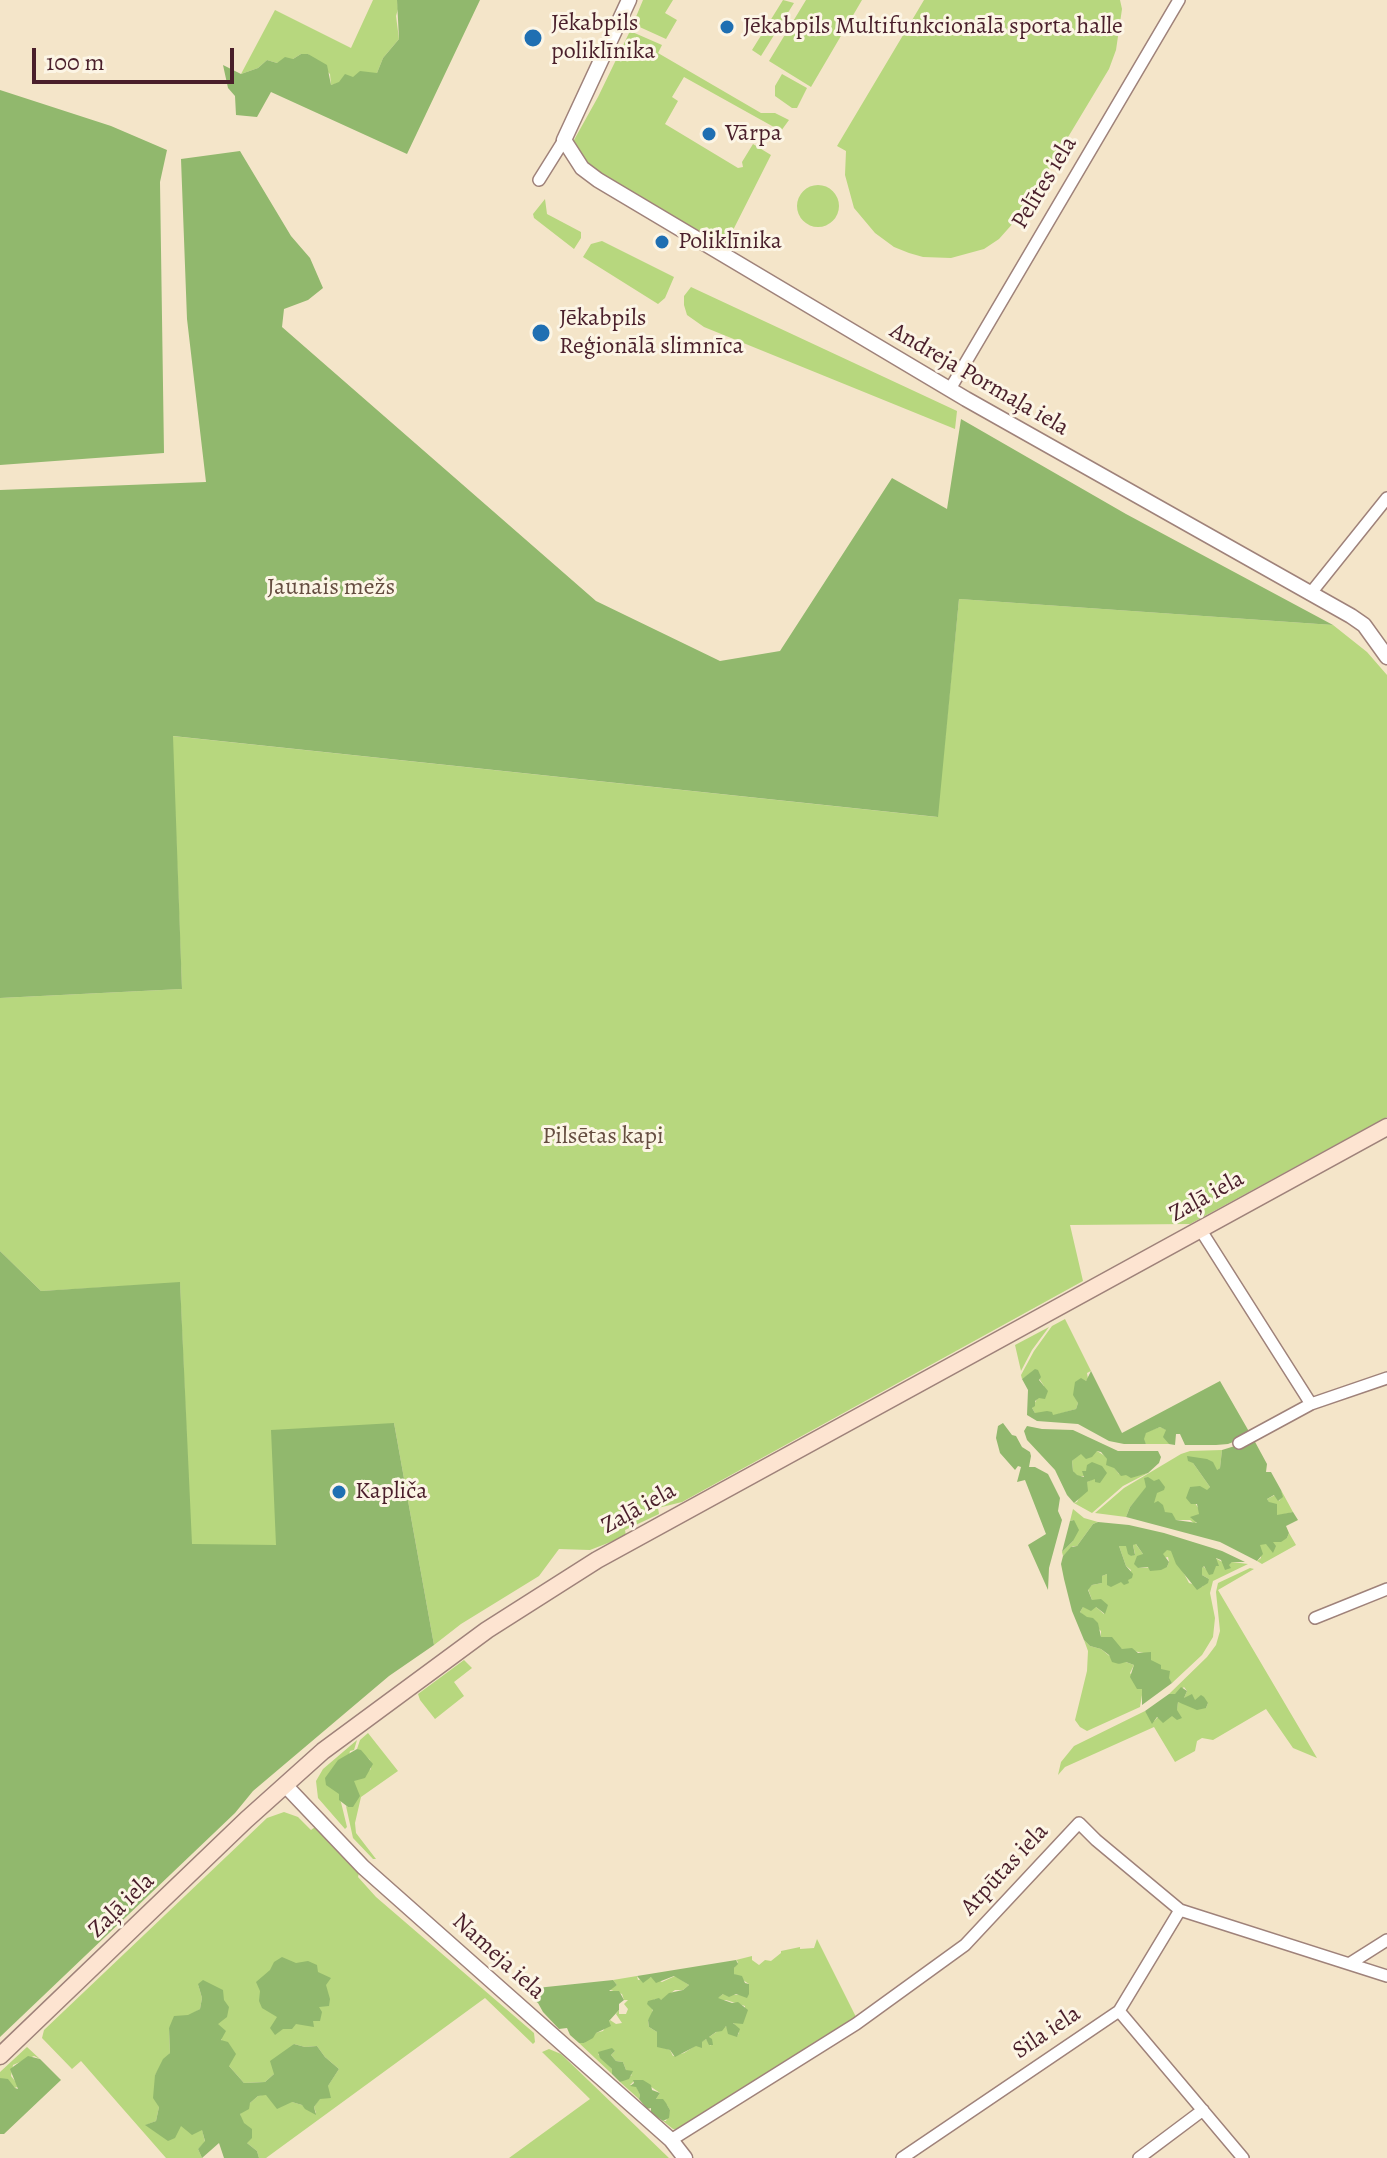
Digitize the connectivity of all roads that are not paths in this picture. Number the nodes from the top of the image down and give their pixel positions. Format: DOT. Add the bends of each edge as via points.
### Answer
graph roads {
  1 [pos="629,0"];
  2 [pos="1179,0"];
  3 [pos="564,140"];
  4 [pos="539,180"];
  5 [pos="950,389"];
  6 [pos="1387,498"];
  7 [pos="1310,594"];
  8 [pos="1364,625"];
  9 [pos="1387,640"];
  10 [pos="1387,657"];
  11 [pos="1385,1134"];
  12 [pos="1200,1229"];
  13 [pos="1387,1378"];
  14 [pos="1311,1404"];
  15 [pos="1239,1443"];
  16 [pos="1387,1589"];
  17 [pos="1315,1618"];
  18 [pos="285,1785"];
  19 [pos="1180,1910"];
  20 [pos="1387,1940"];
  21 [pos="1349,1964"];
  22 [pos="1387,1976"];
  23 [pos="1119,2011"];
  24 [pos="0,2056"];
  25 [pos="1203,2110"];
  26 [pos="671,2140"];
  27 [pos="685,2158"];
  28 [pos="902,2158"];
  29 [pos="1139,2158"];
  30 [pos="1243,2158"];
  1 -- 3 [label="street"];
  2 -- 5 [label="street, Pelītes iela"];
  3 -- 4 [label="street"];
  3 -- 5 [label="street, Andreja Pormaļa iela" via="582,168 598,180"];
  5 -- 7 [label="street, Andreja Pormaļa iela"];
  6 -- 7 [label="street"];
  7 -- 8 [label="street, Andreja Pormaļa iela"];
  8 -- 9 [label="street, Andreja Pormaļa iela"];
  8 -- 10 [label="street"];
  11 -- 12 [label="main road, Zaļā iela"];
  12 -- 14 [label="street"];
  12 -- 18 [label="main road, Zaļā iela" via="597,1560 436,1665"];
  13 -- 14 [label="street"];
  14 -- 15 [label="street"];
  16 -- 17 [label="street"];
  18 -- 24 [label="main road, Zaļā iela"];
  18 -- 26 [label="street, Nameja iela" via="363,1867"];
  19 -- 21 [label="street, Atpūtas iela"];
  19 -- 23 [label="street, Sila iela"];
  19 -- 26 [label="street, Atpūtas iela" via="1079,1823 965,1945 856,2024"];
  20 -- 21 [label="street"];
  21 -- 22 [label="street, Atpūtas iela"];
  23 -- 25 [label="street"];
  23 -- 28 [label="street, Sila iela"];
  25 -- 29 [label="street"];
  25 -- 30 [label="street"];
  26 -- 27 [label="street, Nameja iela"];
}
